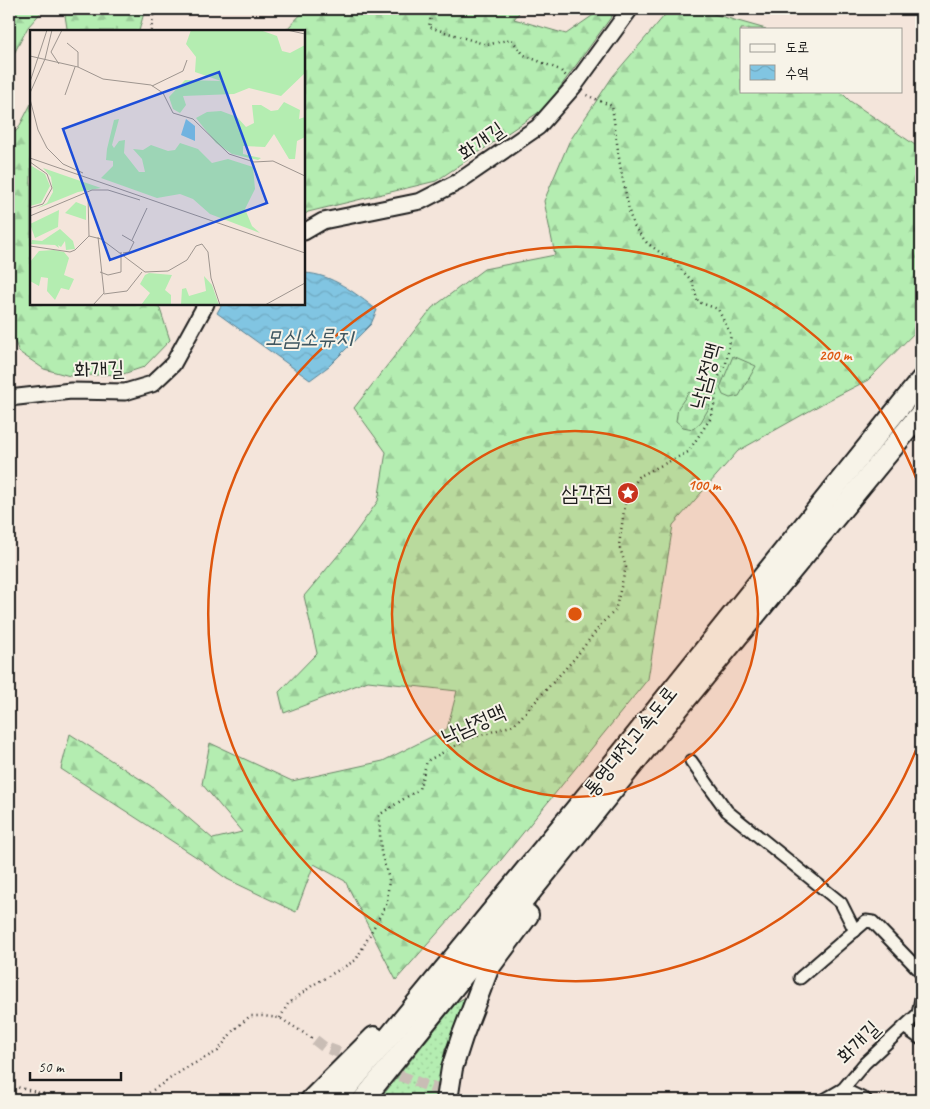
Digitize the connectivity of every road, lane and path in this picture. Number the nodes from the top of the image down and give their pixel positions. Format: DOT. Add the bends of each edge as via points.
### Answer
graph roads {
  1 [pos="154,9"];
  2 [pos="432,9"];
  3 [pos="630,9"];
  4 [pos="151,30"];
  5 [pos="574,86"];
  6 [pos="305,231"];
  7 [pos="205,305"];
  8 [pos="921,380"];
  9 [pos="9,398"];
  10 [pos="921,413"];
  11 [pos="672,716"];
  12 [pos="691,761"];
  13 [pos="855,931"];
  14 [pos="456,953"];
  15 [pos="921,972"];
  16 [pos="800,978"];
  17 [pos="921,998"];
  18 [pos="920,1014"];
  19 [pos="280,1018"];
  20 [pos="904,1027"];
  21 [pos="921,1039"];
  22 [pos="314,1040"];
  23 [pos="9,1084"];
  24 [pos="843,1089"];
  25 [pos="70,1100"];
  26 [pos="120,1100"];
  27 [pos="311,1100"];
  28 [pos="337,1100"];
  29 [pos="363,1100"];
  30 [pos="447,1100"];
  31 [pos="824,1100"];
  32 [pos="866,1100"];
  1 -- 4 [label="path"];
  2 -- 5 [label="path, 낙남정맥" via="430,27 487,45 511,40 524,55 560,70"];
  3 -- 5 [label="street, 화개길"];
  5 -- 6 [label="street, 화개길" via="538,127 458,182 420,201 323,221"];
  5 -- 19 [label="path, 낙남정맥" via="587,97 612,106 620,165 630,215 636,228 647,243 675,263 692,281 698,302 718,309 731,336 726,363 717,380 713,411 688,452 638,477 625,504 619,544 626,567 615,610 514,725 468,740 427,762 419,789 379,815 381,853 389,879 387,903 356,960 294,999"];
  7 -- 9 [label="street, 화개길" via="173,364 152,384 125,392 71,391"];
  8 -- 14 [label="highway, 통영대전고속도로"];
  10 -- 11 [label="highway, 통영대전고속도로"];
  11 -- 29 [label="highway, 통영대전고속도로"];
  11 -- 30 [label="highway" via="488,969 452,1068"];
  12 -- 13 [label="street" via="727,811 841,903"];
  13 -- 15 [label="street" via="866,922 873,922"];
  13 -- 16 [label="street"];
  14 -- 27 [label="highway"];
  14 -- 28 [label="highway, 통영대전고속도로"];
  17 -- 18 [label="street"];
  18 -- 20 [label="street, 화개길"];
  19 -- 22 [label="path"];
  19 -- 26 [label="path" via="250,1016 218,1051 147,1094"];
  20 -- 21 [label="street"];
  20 -- 24 [label="street, 화개길" via="865,1063"];
  23 -- 25 [label="path"];
  24 -- 31 [label="street, 화개길"];
  24 -- 32 [label="street"];
}
